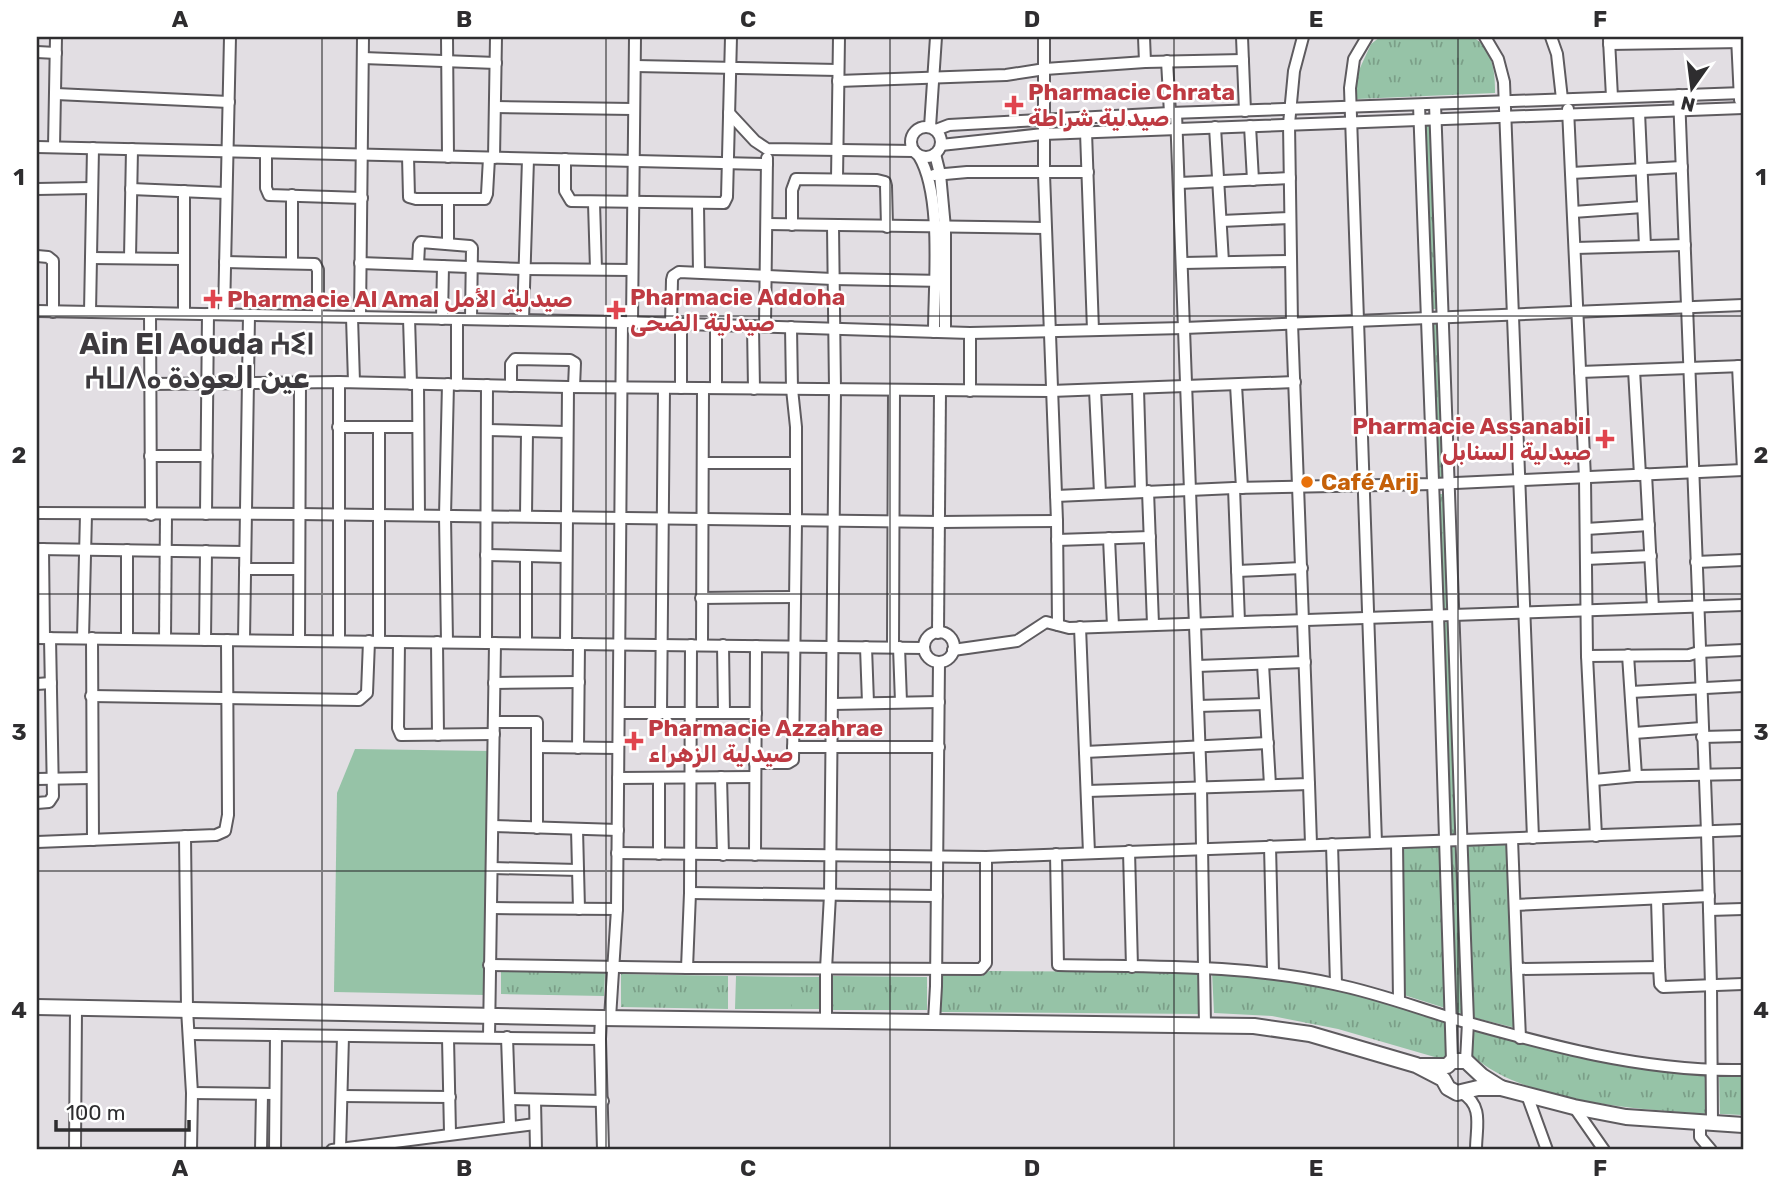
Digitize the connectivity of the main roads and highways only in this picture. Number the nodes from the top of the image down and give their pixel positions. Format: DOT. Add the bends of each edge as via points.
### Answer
graph roads {
  1 [pos="37,1007"];
  2 [pos="1457,1067"];
  3 [pos="1501,1088"];
  4 [pos="1466,1091"];
  5 [pos="1743,1125"];
  1 -- 2 [label="main road" via="1254,1026 1310,1034 1416,1065"];
  2 -- 3 [label="main road"];
  2 -- 4 [label="main road" via="1476,1078"];
  2 -- 4 [label="main road" via="1448,1088"];
  3 -- 4 [label="main road"];
  3 -- 5 [label="main road" via="1626,1117"];
}
